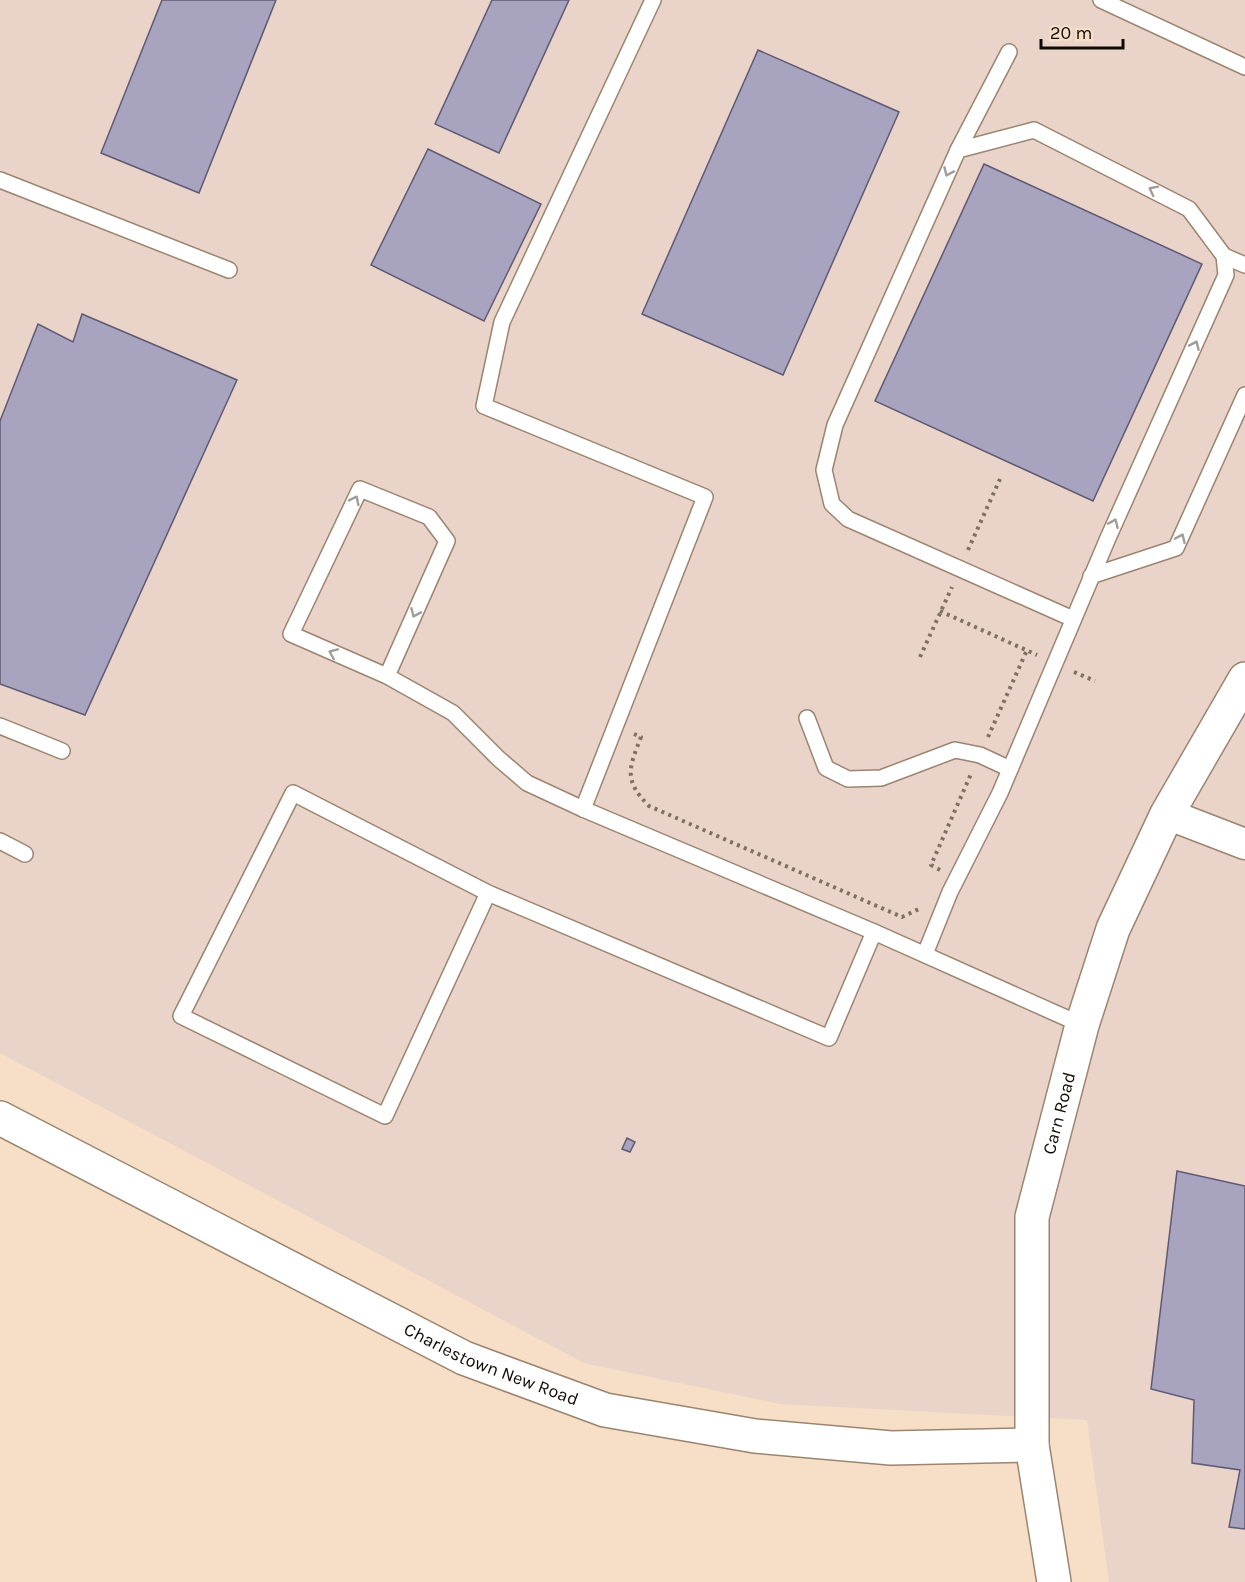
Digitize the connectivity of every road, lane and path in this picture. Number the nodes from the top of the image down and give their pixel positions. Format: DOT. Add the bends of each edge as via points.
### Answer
graph roads {
  1 [pos="653,0"];
  2 [pos="1101,0"];
  3 [pos="1009,52"];
  4 [pos="1245,67"];
  5 [pos="958,150"];
  6 [pos="0,180"];
  7 [pos="1224,256"];
  8 [pos="1245,265"];
  9 [pos="229,270"];
  10 [pos="1245,395"];
  11 [pos="1091,576"];
  12 [pos="940,611"];
  13 [pos="1073,620"];
  14 [pos="1027,650"];
  15 [pos="1055,663"];
  16 [pos="387,676"];
  17 [pos="1245,680"];
  18 [pos="1095,681"];
  19 [pos="807,718"];
  20 [pos="0,726"];
  21 [pos="616,726"];
  22 [pos="62,751"];
  23 [pos="980,755"];
  24 [pos="1010,769"];
  25 [pos="583,809"];
  26 [pos="1167,814"];
  27 [pos="0,841"];
  28 [pos="1245,844"];
  29 [pos="25,854"];
  30 [pos="940,880"];
  31 [pos="488,892"];
  32 [pos="929,904"];
  33 [pos="874,932"];
  34 [pos="925,954"];
  35 [pos="1082,1025"];
  36 [pos="0,1118"];
  37 [pos="1032,1445"];
  38 [pos="1054,1582"];
  1 -- 21 [label="lane" via="502,322 484,405 705,497"];
  2 -- 4 [label="lane"];
  3 -- 5 [label="lane"];
  7 -- 5 [label="lane, one-way" via="1189,209 1034,130"];
  5 -- 13 [label="lane, one-way" via="835,424 824,470 832,504 848,519"];
  6 -- 9 [label="lane"];
  7 -- 8 [label="lane"];
  11 -- 7 [label="lane, one-way" via="1226,276"];
  11 -- 10 [label="lane, one-way" via="1176,548"];
  11 -- 13 [label="lane"];
  12 -- 14 [label="path"];
  13 -- 15 [label="lane"];
  14 -- 15 [label="path"];
  14 -- 23 [label="path"];
  15 -- 18 [label="path"];
  15 -- 24 [label="lane"];
  16 -- 16 [label="lane, one-way" via="291,634 360,489 429,517 447,541"];
  16 -- 25 [label="lane" via="453,713 527,783"];
  17 -- 26 [label="main road, Carn Road"];
  19 -- 23 [label="lane" via="826,768 848,779 881,778 955,750"];
  20 -- 22 [label="lane"];
  21 -- 25 [label="lane"];
  21 -- 32 [label="path" via="641,737 629,776 636,793 649,806 902,917"];
  23 -- 24 [label="lane"];
  23 -- 30 [label="path" via="931,865 944,872"];
  24 -- 34 [label="lane" via="950,892"];
  25 -- 33 [label="lane"];
  26 -- 28 [label="street"];
  26 -- 35 [label="main road, Carn Road" via="1113,928"];
  27 -- 29 [label="lane"];
  31 -- 31 [label="lane" via="385,1116 181,1016 293,793"];
  31 -- 33 [label="lane" via="829,1038"];
  33 -- 34 [label="lane"];
  34 -- 35 [label="lane"];
  35 -- 37 [label="main road, Carn Road" via="1032,1217"];
  36 -- 37 [label="main road, Charlestown New Road" via="464,1358 605,1410 754,1436 891,1448"];
  37 -- 38 [label="main road, Carn Road"];
}
